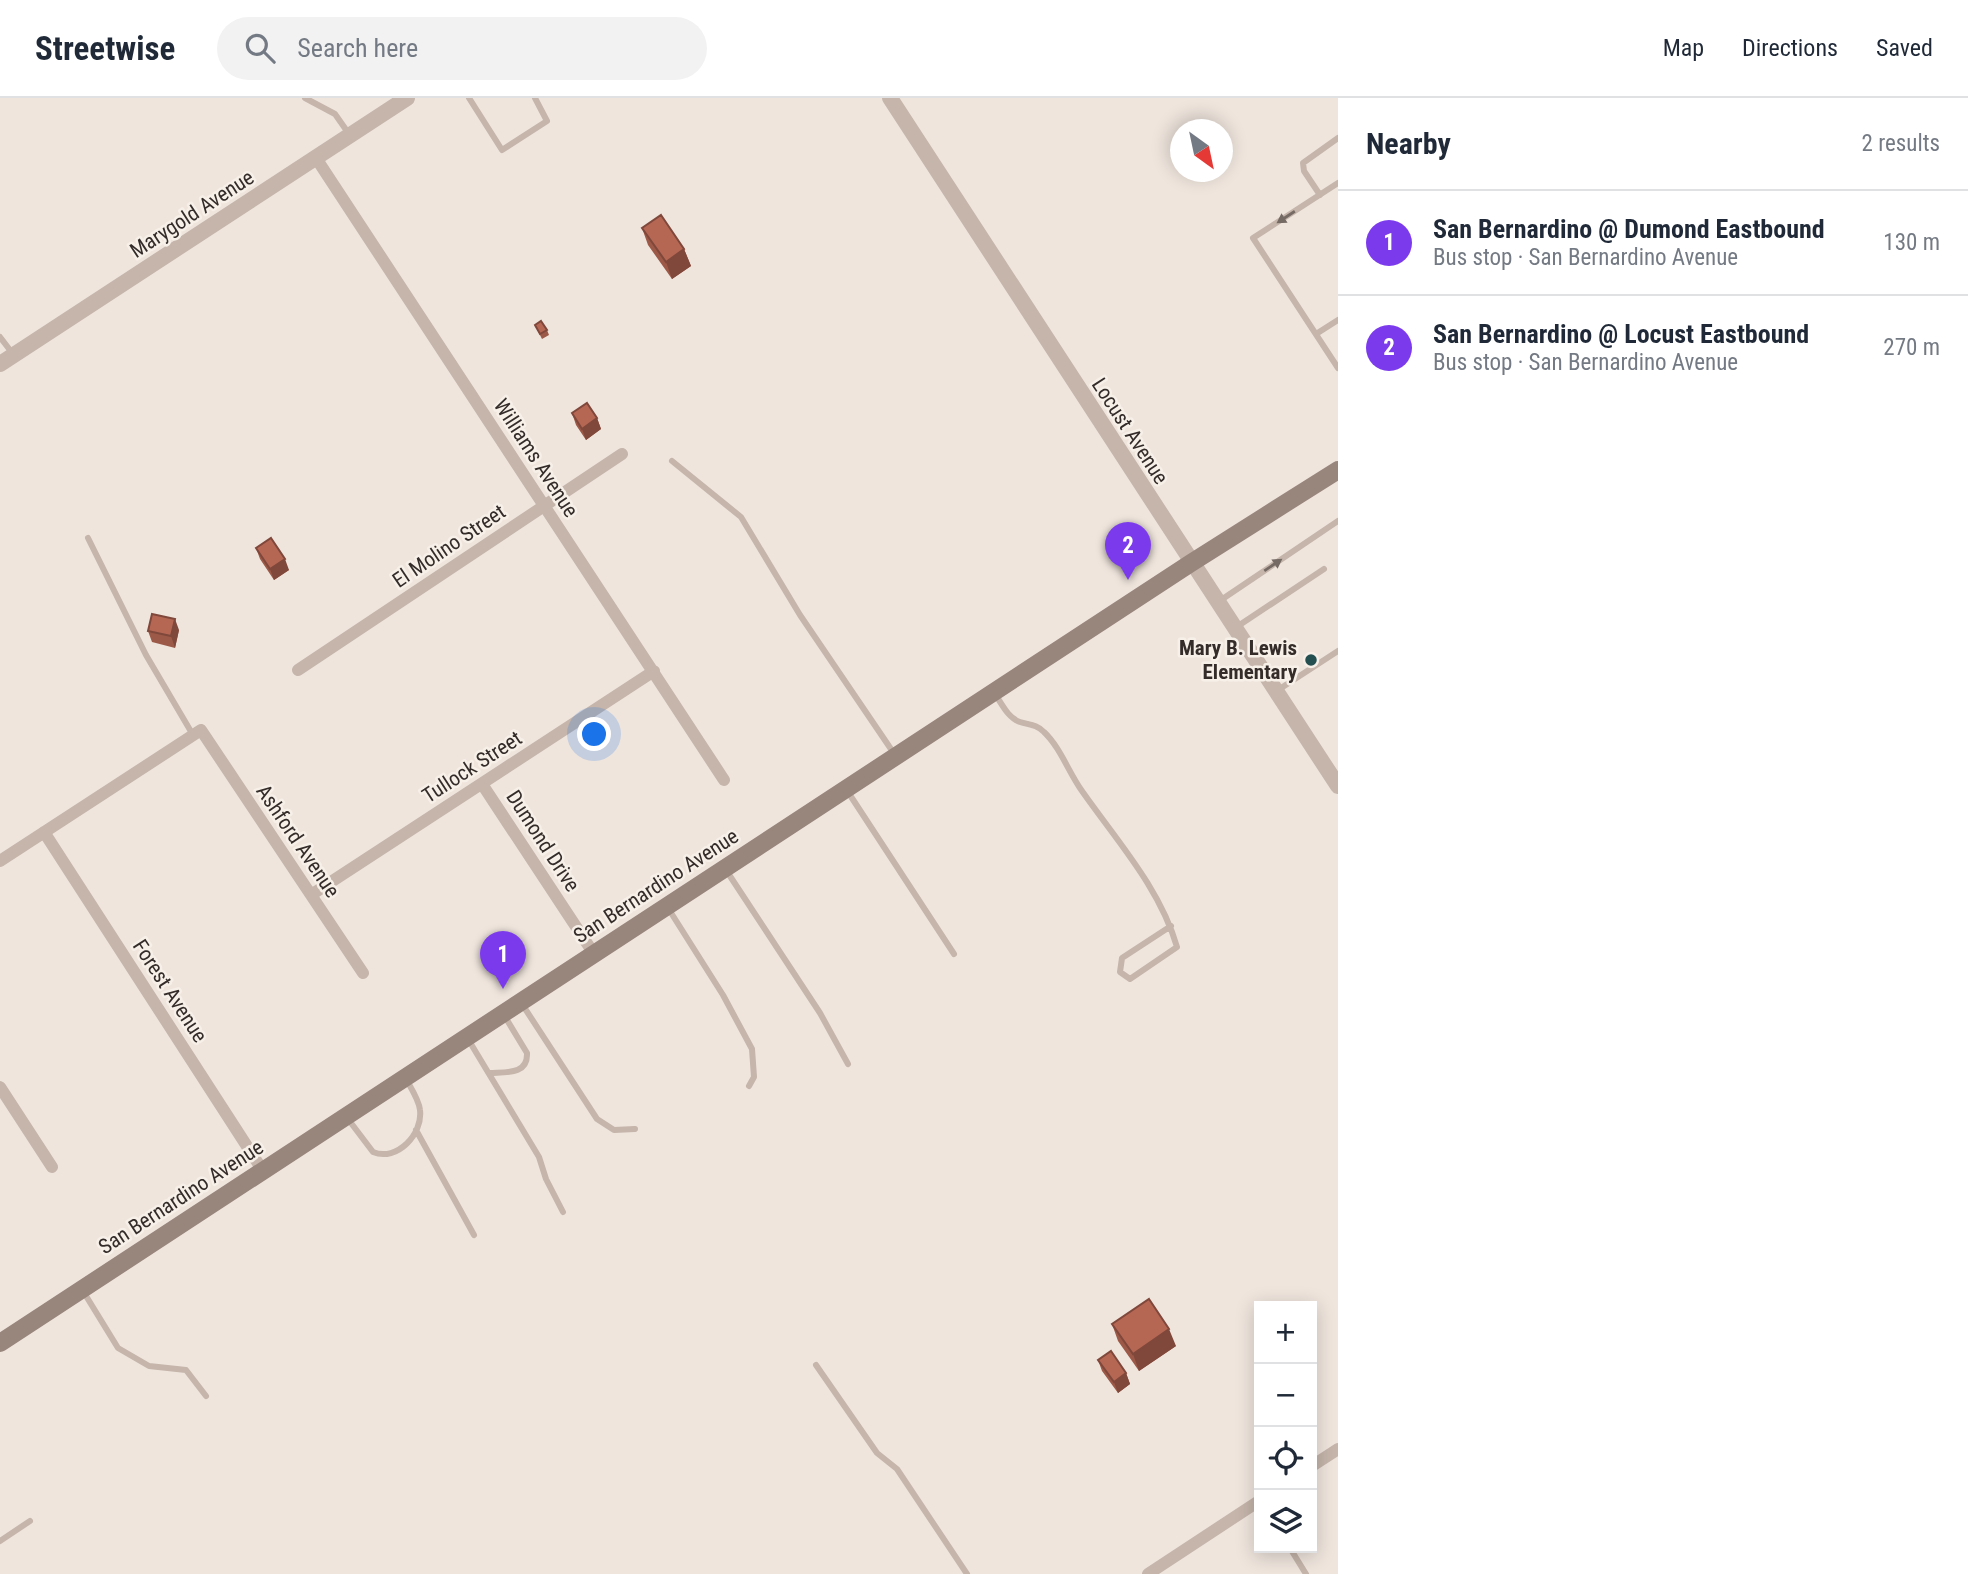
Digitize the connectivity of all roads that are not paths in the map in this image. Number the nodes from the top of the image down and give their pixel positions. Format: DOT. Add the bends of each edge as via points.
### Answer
graph roads {
  1 [pos="306,98"];
  2 [pos="407,98"];
  3 [pos="469,98"];
  4 [pos="535,98"];
  5 [pos="890,98"];
  6 [pos="350,135"];
  7 [pos="1338,138"];
  8 [pos="316,158"];
  9 [pos="1338,183"];
  10 [pos="1320,195"];
  11 [pos="1338,320"];
  12 [pos="1316,334"];
  13 [pos="0,337"];
  14 [pos="14,355"];
  15 [pos="0,364"];
  16 [pos="1338,368"];
  17 [pos="622,454"];
  18 [pos="672,461"];
  19 [pos="1337,473"];
  20 [pos="545,506"];
  21 [pos="1338,521"];
  22 [pos="88,538"];
  23 [pos="1191,563"];
  24 [pos="1324,569"];
  25 [pos="1217,603"];
  26 [pos="1233,629"];
  27 [pos="1338,651"];
  28 [pos="298,670"];
  29 [pos="654,671"];
  30 [pos="1275,692"];
  31 [pos="994,693"];
  32 [pos="197,733"];
  33 [pos="896,756"];
  34 [pos="724,780"];
  35 [pos="482,784"];
  36 [pos="1338,786"];
  37 [pos="846,789"];
  38 [pos="44,832"];
  39 [pos="0,861"];
  40 [pos="724,869"];
  41 [pos="311,895"];
  42 [pos="667,906"];
  43 [pos="1171,926"];
  44 [pos="594,954"];
  45 [pos="954,954"];
  46 [pos="363,973"];
  47 [pos="521,1002"];
  48 [pos="503,1014"];
  49 [pos="467,1037"];
  50 [pos="848,1064"];
  51 [pos="490,1073"];
  52 [pos="405,1077"];
  53 [pos="749,1086"];
  54 [pos="0,1087"];
  55 [pos="346,1116"];
  56 [pos="416,1129"];
  57 [pos="635,1129"];
  58 [pos="52,1167"];
  59 [pos="263,1171"];
  60 [pos="563,1212"];
  61 [pos="474,1235"];
  62 [pos="82,1289"];
  63 [pos="0,1343"];
  64 [pos="816,1365"];
  65 [pos="206,1396"];
  66 [pos="1338,1449"];
  67 [pos="1317,1463"];
  68 [pos="1254,1505"];
  69 [pos="30,1521"];
  70 [pos="0,1541"];
  71 [pos="1293,1553"];
  72 [pos="1162,1570"];
  73 [pos="967,1574"];
  74 [pos="1148,1574"];
  75 [pos="1306,1574"];
  1 -- 6 [label="lane" via="335,114"];
  2 -- 6 [label="street, Marygold Avenue"];
  3 -- 4 [label="lane" via="502,150 547,121"];
  5 -- 23 [label="street, Locust Avenue"];
  6 -- 8 [label="street, Marygold Avenue"];
  7 -- 10 [label="lane" via="1303,163"];
  8 -- 14 [label="street, Marygold Avenue"];
  8 -- 20 [label="street, Williams Avenue"];
  9 -- 10 [label="lane"];
  10 -- 12 [label="lane, one-way" via="1253,238"];
  11 -- 12 [label="lane"];
  12 -- 16 [label="lane"];
  13 -- 14 [label="lane"];
  14 -- 15 [label="street, Marygold Avenue"];
  17 -- 20 [label="street, El Molino Street"];
  18 -- 33 [label="lane" via="741,517 800,615"];
  19 -- 23 [label="main road, San Bernardino Avenue"];
  20 -- 28 [label="street, El Molino Street"];
  20 -- 29 [label="street, Williams Avenue"];
  25 -- 21 [label="lane, one-way"];
  22 -- 32 [label="lane" via="145,655"];
  23 -- 25 [label="street, Locust Avenue"];
  23 -- 31 [label="main road, San Bernardino Avenue"];
  24 -- 26 [label="lane"];
  25 -- 26 [label="street, Locust Avenue"];
  26 -- 30 [label="street, Locust Avenue"];
  27 -- 30 [label="lane"];
  29 -- 34 [label="street, Williams Avenue"];
  29 -- 35 [label="street, Tullock Street"];
  30 -- 36 [label="street, Locust Avenue"];
  31 -- 33 [label="main road, San Bernardino Avenue"];
  31 -- 43 [label="lane" via="1009,715 1045,733 1149,884"];
  32 -- 38 [label="street"];
  32 -- 41 [label="street, Ashford Avenue"];
  33 -- 37 [label="main road, San Bernardino Avenue"];
  35 -- 41 [label="street, Tullock Street"];
  35 -- 44 [label="street, Dumond Drive"];
  37 -- 40 [label="main road, San Bernardino Avenue"];
  37 -- 45 [label="lane"];
  38 -- 39 [label="street"];
  38 -- 59 [label="street, Forest Avenue"];
  40 -- 42 [label="main road, San Bernardino Avenue"];
  40 -- 50 [label="lane" via="820,1013"];
  41 -- 46 [label="street, Ashford Avenue"];
  42 -- 44 [label="main road, San Bernardino Avenue"];
  42 -- 53 [label="lane" via="751,1049 754,1077"];
  43 -- 43 [label="lane" via="1177,947 1130,979 1120,972 1122,958"];
  44 -- 47 [label="main road, San Bernardino Avenue"];
  47 -- 48 [label="main road, San Bernardino Avenue"];
  47 -- 57 [label="lane" via="597,1119 614,1130"];
  48 -- 49 [label="main road, San Bernardino Avenue"];
  48 -- 51 [label="lane" via="527,1059 515,1071"];
  49 -- 51 [label="lane"];
  49 -- 52 [label="main road, San Bernardino Avenue"];
  51 -- 60 [label="lane" via="539,1157"];
  52 -- 55 [label="main road, San Bernardino Avenue"];
  52 -- 56 [label="lane" via="420,1109"];
  54 -- 58 [label="street"];
  55 -- 56 [label="lane" via="368,1148 379,1155 405,1145"];
  55 -- 59 [label="main road, San Bernardino Avenue"];
  56 -- 61 [label="lane"];
  59 -- 62 [label="main road, San Bernardino Avenue"];
  62 -- 63 [label="main road, San Bernardino Avenue"];
  62 -- 65 [label="lane" via="118,1348 149,1366 186,1370"];
  64 -- 73 [label="lane" via="877,1453 898,1469"];
  66 -- 67 [label="street"];
  68 -- 72 [label="street"];
  69 -- 70 [label="lane"];
  71 -- 75 [label="lane"];
  72 -- 74 [label="street"];
}
